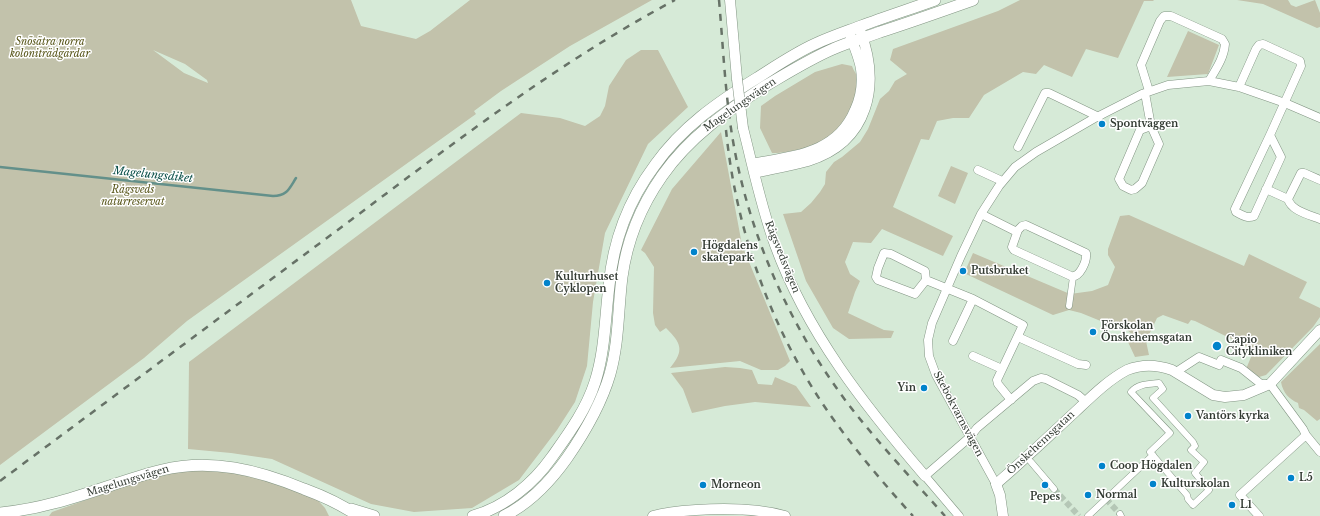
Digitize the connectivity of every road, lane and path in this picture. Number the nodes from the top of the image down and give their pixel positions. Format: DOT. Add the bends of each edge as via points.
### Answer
graph roads {
  1 [pos="730,0"];
  2 [pos="935,0"];
  3 [pos="973,0"];
  4 [pos="854,29"];
  5 [pos="858,40"];
  6 [pos="1209,81"];
  7 [pos="1239,87"];
  8 [pos="1147,92"];
  9 [pos="1285,103"];
  10 [pos="1098,117"];
  11 [pos="1320,118"];
  12 [pos="1151,126"];
  13 [pos="1270,135"];
  14 [pos="1018,147"];
  15 [pos="753,168"];
  16 [pos="978,170"];
  17 [pos="1320,180"];
  18 [pos="1002,181"];
  19 [pos="1266,189"];
  20 [pos="1288,199"];
  21 [pos="981,214"];
  22 [pos="1320,219"];
  23 [pos="1017,232"];
  24 [pos="1073,277"];
  25 [pos="926,280"];
  26 [pos="947,289"];
  27 [pos="973,300"];
  28 [pos="1069,306"];
  29 [pos="1320,330"];
  30 [pos="1018,337"];
  31 [pos="953,341"];
  32 [pos="973,356"];
  33 [pos="1086,365"];
  34 [pos="1002,369"];
  35 [pos="1176,372"];
  36 [pos="1270,384"];
  37 [pos="1010,400"];
  38 [pos="1086,402"];
  39 [pos="1306,435"];
  40 [pos="970,437"];
  41 [pos="1320,452"];
  42 [pos="1152,455"];
  43 [pos="1031,462"];
  44 [pos="925,476"];
  45 [pos="996,484"];
  46 [pos="1054,489"];
  47 [pos="346,508"];
  48 [pos="0,513"];
  49 [pos="358,516"];
  50 [pos="374,516"];
  51 [pos="473,516"];
  52 [pos="504,516"];
  53 [pos="653,516"];
  54 [pos="786,516"];
  55 [pos="959,516"];
  56 [pos="1003,516"];
  57 [pos="1088,516"];
  58 [pos="1259,516"];
  1 -- 15 [label="street, Rågsvedsvägen, bridge" via="743,128"];
  2 -- 4 [label="main road, Magelungsvägen"];
  3 -- 5 [label="main road, Magelungsvägen"];
  4 -- 5 [label="street"];
  4 -- 51 [label="main road, Magelungsvägen" via="814,44 720,102 689,126 662,155 633,200 615,246 602,355 586,406 550,461 527,486 493,508"];
  5 -- 15 [label="street" via="870,66 869,88 859,123 848,138 832,150 808,161"];
  5 -- 52 [label="main road, Magelungsvägen" via="832,49 800,65 721,116 680,152 662,175 642,210 626,252 613,360 598,407 573,449 547,483 529,500"];
  6 -- 7 [label="street, Skebokvarnsvägen"];
  6 -- 8 [label="street, Skebokvarnsvägen" via="1168,85"];
  6 -- 8 [label="street" via="1224,51 1225,44 1222,39 1171,16 1164,16 1141,65"];
  7 -- 9 [label="street, Skebokvarnsvägen"];
  7 -- 9 [label="street" via="1256,49 1263,44 1300,61 1301,66"];
  8 -- 10 [label="street, Skebokvarnsvägen"];
  8 -- 12 [label="street"];
  9 -- 11 [label="street, Skebokvarnsvägen"];
  9 -- 13 [label="street"];
  10 -- 14 [label="street" via="1045,93"];
  10 -- 18 [label="street, Skebokvarnsvägen" via="1036,152 1015,167"];
  12 -- 12 [label="street" via="1140,130 1119,179 1123,186 1131,190 1142,183 1159,144"];
  13 -- 19 [label="street" via="1281,157"];
  13 -- 19 [label="street" via="1235,209 1236,212 1246,217 1254,216"];
  15 -- 44 [label="street, Rågsvedsvägen" via="775,246 806,314 856,391"];
  16 -- 18 [label="street"];
  17 -- 20 [label="street" via="1301,173"];
  18 -- 21 [label="street, Skebokvarnsvägen"];
  19 -- 20 [label="street"];
  20 -- 22 [label="street" via="1289,204 1295,208"];
  21 -- 23 [label="street"];
  21 -- 26 [label="street, Skebokvarnsvägen"];
  23 -- 24 [label="street" via="1012,247 1014,250"];
  23 -- 24 [label="street" via="1026,225 1086,253 1081,270"];
  24 -- 28 [label="street"];
  25 -- 25 [label="street" via="925,271 887,253 881,258 876,274 878,280 916,294"];
  25 -- 26 [label="street"];
  26 -- 27 [label="street"];
  26 -- 40 [label="street, Skebokvarnsvägen" via="929,331 928,348 936,375"];
  27 -- 30 [label="street" via="1023,325"];
  27 -- 31 [label="street"];
  29 -- 36 [label="street, Önskehemsgatan"];
  30 -- 33 [label="street" via="1078,364"];
  30 -- 34 [label="street"];
  32 -- 34 [label="street"];
  34 -- 37 [label="street" via="998,384"];
  35 -- 36 [label="street, Önskehemsgatan" via="1213,395 1225,397 1244,395"];
  35 -- 36 [label="street" via="1199,356 1219,365 1221,360 1241,368 1261,384"];
  35 -- 38 [label="street, Önskehemsgatan" via="1158,366 1138,367 1112,380"];
  36 -- 39 [label="street"];
  37 -- 38 [label="street" via="1033,381 1046,378"];
  37 -- 40 [label="street"];
  38 -- 45 [label="street, Önskehemsgatan"];
  39 -- 41 [label="street"];
  39 -- 58 [label="street" via="1240,494"];
  40 -- 44 [label="street"];
  40 -- 45 [label="street, Skebokvarnsvägen"];
  42 -- 42 [label="street" via="1187,494 1193,505 1209,490 1195,473 1204,462 1191,450 1195,446 1153,398 1163,389 1158,383 1135,387 1131,392 1170,434 1150,452"];
  42 -- 57 [label="street"];
  43 -- 46 [label="street, Önskehemsgatan"];
  44 -- 55 [label="street"];
  45 -- 56 [label="street, Skebokvarnsvägen"];
  47 -- 48 [label="main road, Magelungsvägen" via="260,473 238,468 198,465 162,470 55,503"];
  47 -- 49 [label="main road, Magelungsvägen"];
  47 -- 50 [label="main road, Magelungsvägen"];
  53 -- 54 [label="street" via="673,511 727,508 757,510"];
}
